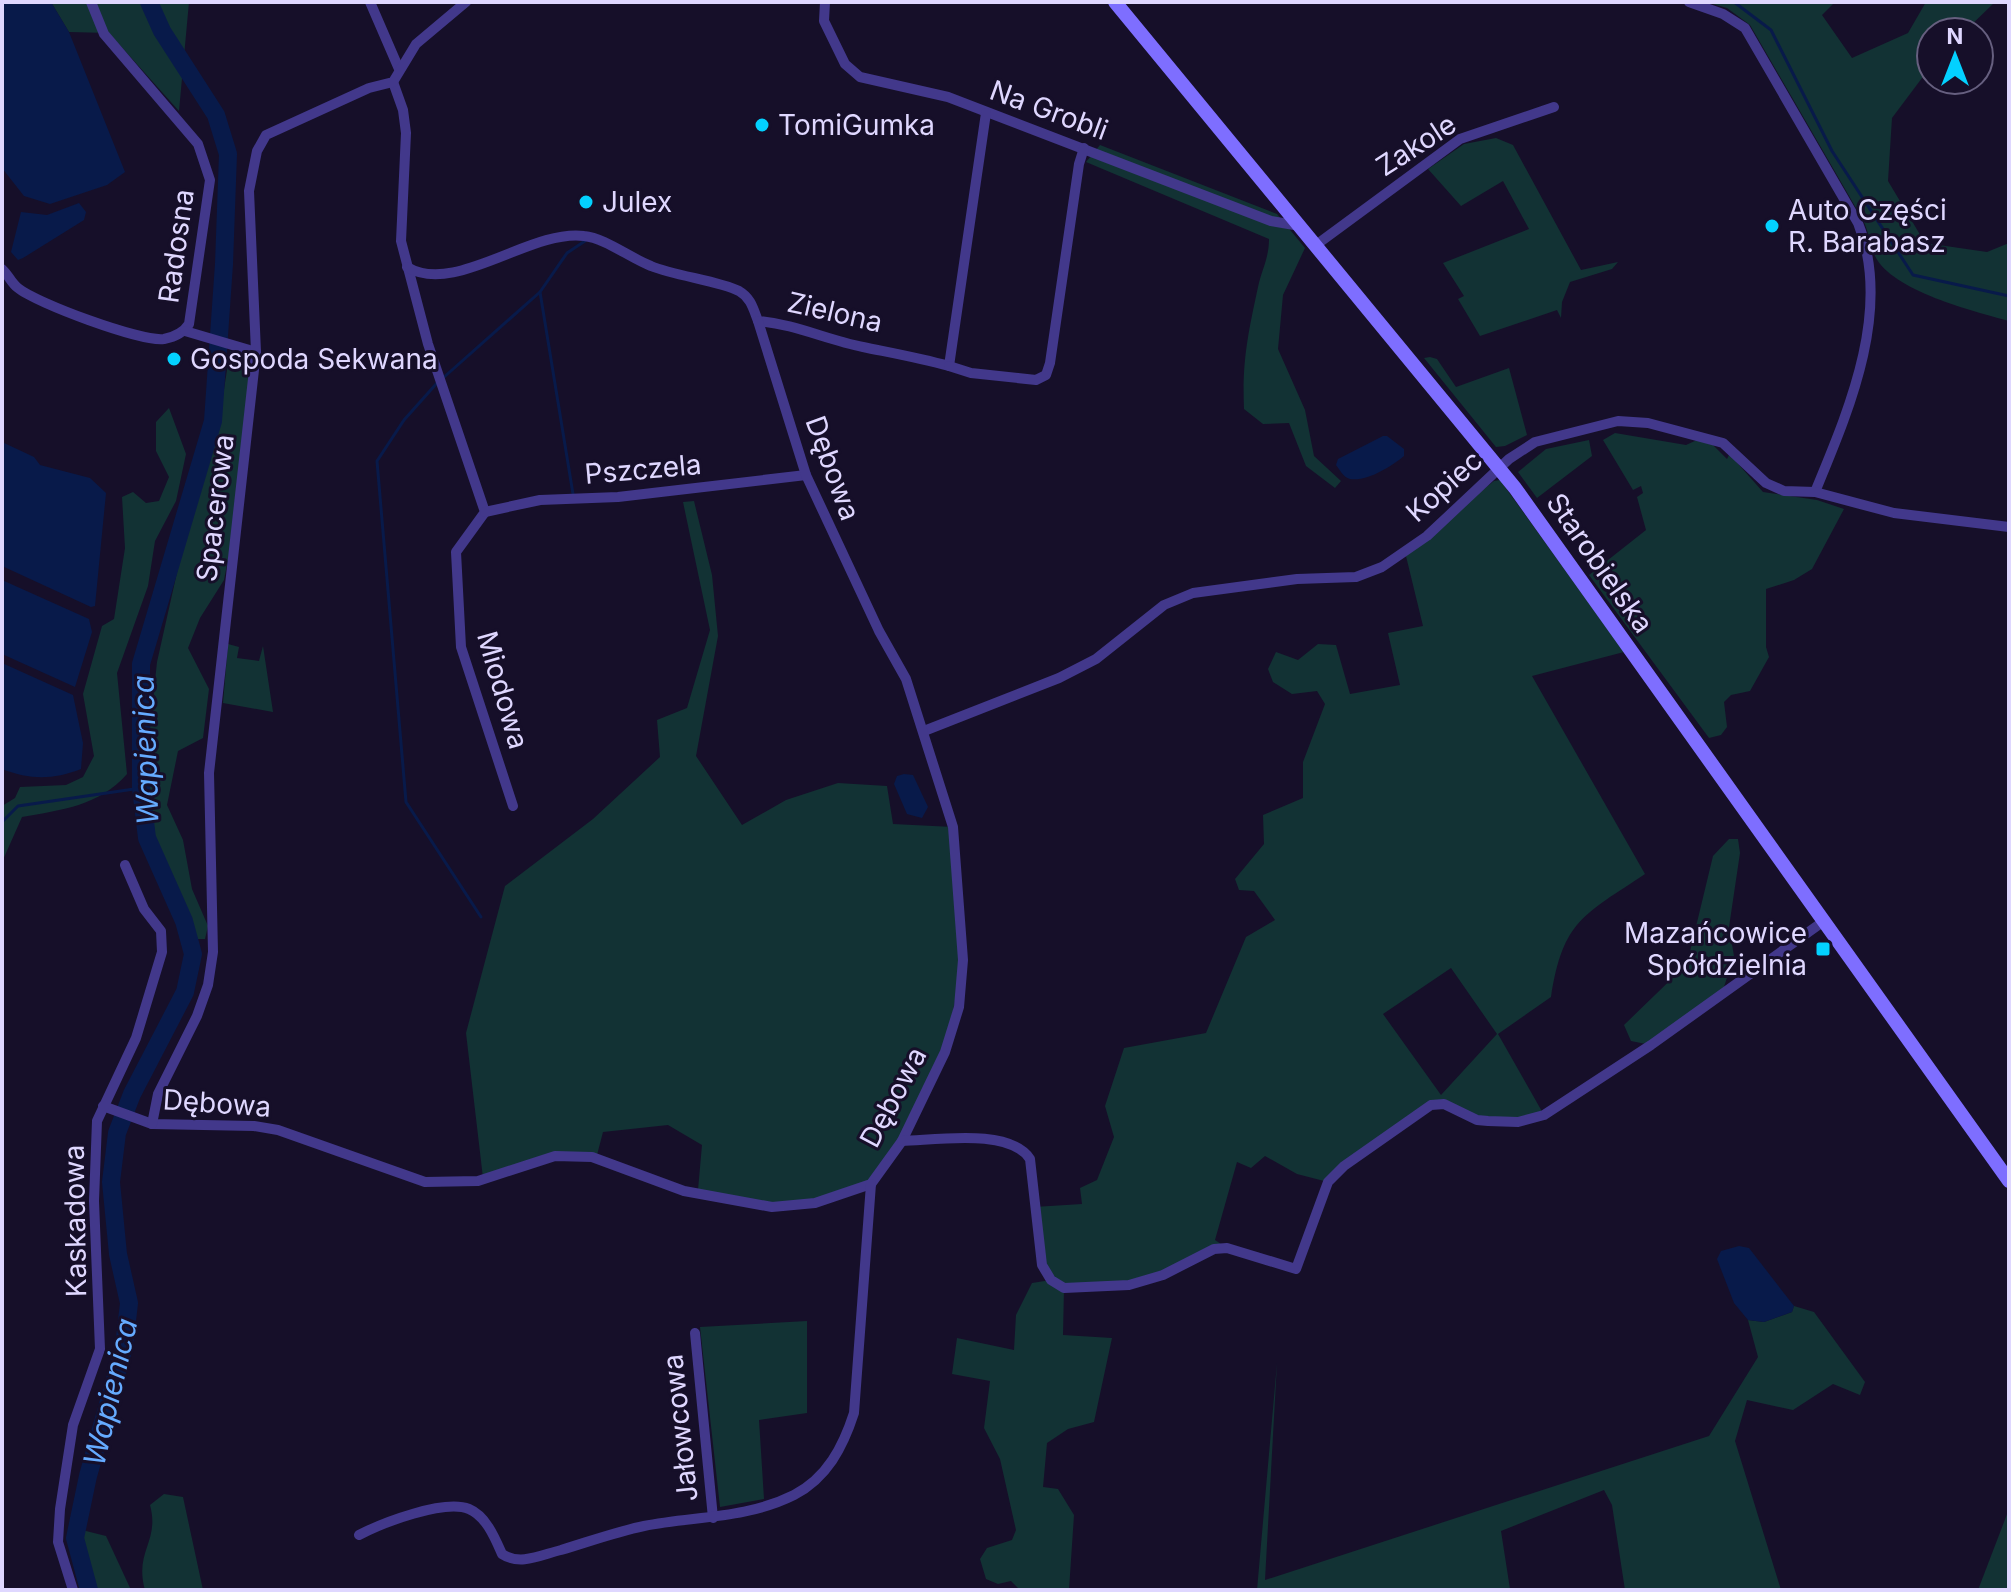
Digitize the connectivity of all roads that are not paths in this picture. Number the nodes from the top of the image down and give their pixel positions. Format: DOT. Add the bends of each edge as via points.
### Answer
graph roads {
  1 [pos="91,2"];
  2 [pos="370,2"];
  3 [pos="466,2"];
  4 [pos="825,2"];
  5 [pos="1115,2"];
  6 [pos="1689,2"];
  7 [pos="399,69"];
  8 [pos="393,82"];
  9 [pos="1554,107"];
  10 [pos="986,113"];
  11 [pos="1084,148"];
  12 [pos="1300,226"];
  13 [pos="1316,245"];
  14 [pos="407,267"];
  15 [pos="2,269"];
  16 [pos="758,321"];
  17 [pos="185,331"];
  18 [pos="256,352"];
  19 [pos="949,366"];
  20 [pos="1499,468"];
  21 [pos="806,475"];
  22 [pos="1815,492"];
  23 [pos="485,512"];
  24 [pos="2009,527"];
  25 [pos="924,731"];
  26 [pos="513,806"];
  27 [pos="125,865"];
  28 [pos="1824,921"];
  29 [pos="108,1108"];
  30 [pos="152,1124"];
  31 [pos="902,1141"];
  32 [pos="2009,1181"];
  33 [pos="871,1184"];
  34 [pos="695,1333"];
  35 [pos="713,1518"];
  36 [pos="359,1535"];
  37 [pos="73,1590"];
  1 -- 17 [label="street, Radosna" via="104,34 198,144 210,180"];
  2 -- 7 [label="street"];
  3 -- 7 [label="street" via="416,44"];
  4 -- 10 [label="street, Na Grobli" via="824,21 845,64 860,77 948,97"];
  5 -- 12 [label="street, Starobielska"];
  6 -- 22 [label="street" via="1745,28 1858,223 1870,255 1860,376"];
  7 -- 8 [label="street"];
  8 -- 14 [label="street" via="406,133 401,241"];
  8 -- 18 [label="street, Spacerowa" via="266,135 257,151 249,191"];
  9 -- 13 [label="street, Zakole" via="1460,139"];
  10 -- 11 [label="street, Na Grobli"];
  10 -- 19 [label="street"];
  11 -- 12 [label="street, Na Grobli" via="1271,221"];
  11 -- 19 [label="street, Zielona" via="1046,375 1036,380"];
  12 -- 13 [label="street, Starobielska"];
  13 -- 20 [label="street, Starobielska"];
  14 -- 16 [label="street, Zielona" via="420,275 443,275 548,241 585,235 652,267 736,289 749,298"];
  14 -- 23 [label="street"];
  15 -- 17 [label="street, Radosna" via="33,297 101,325 162,339"];
  16 -- 19 [label="street, Zielona"];
  16 -- 21 [label="street, Dębowa"];
  17 -- 18 [label="street"];
  18 -- 30 [label="street, Spacerowa" via="209,773 213,952 198,1012 158,1094"];
  20 -- 22 [label="street, Kopiec" via="1535,442 1618,421 1648,423 1723,443 1766,483 1784,491"];
  20 -- 25 [label="street, Kopiec" via="1427,536 1382,567 1356,577 1193,593 1164,605 1096,659 1059,678"];
  20 -- 28 [label="street, Starobielska"];
  21 -- 23 [label="street, Pszczela" via="540,500"];
  21 -- 25 [label="street, Dębowa" via="906,679"];
  22 -- 24 [label="street, Kopiec" via="1894,513"];
  23 -- 26 [label="street, Miodowa" via="456,552 461,647"];
  25 -- 31 [label="street, Dębowa" via="953,827 963,960 959,1007 945,1052"];
  27 -- 29 [label="street, Kaskadowa" via="144,909 161,931 162,952"];
  28 -- 31 [label="street" via="1544,1115 1518,1122 1477,1120 1444,1104 1431,1105 1328,1182 1296,1269 1227,1248 1214,1249 1163,1275 1129,1285 1064,1288 1042,1265 1030,1159 1022,1146 1002,1140"];
  28 -- 32 [label="street, Starobielska"];
  29 -- 30 [label="street, Dębowa"];
  29 -- 37 [label="street, Kaskadowa" via="97,1121 94,1201 100,1349 73,1425 60,1509 58,1542"];
  30 -- 33 [label="street, Dębowa" via="278,1130 425,1182 478,1181 555,1156 592,1157 684,1191 772,1207 815,1203"];
  31 -- 33 [label="street, Dębowa"];
  33 -- 35 [label="street" via="858,1390 847,1436 819,1477 794,1494"];
  34 -- 35 [label="street, Jałowcowa"];
  35 -- 36 [label="street" via="645,1526 524,1560 502,1554 482,1518 468,1509 426,1511"];
}
